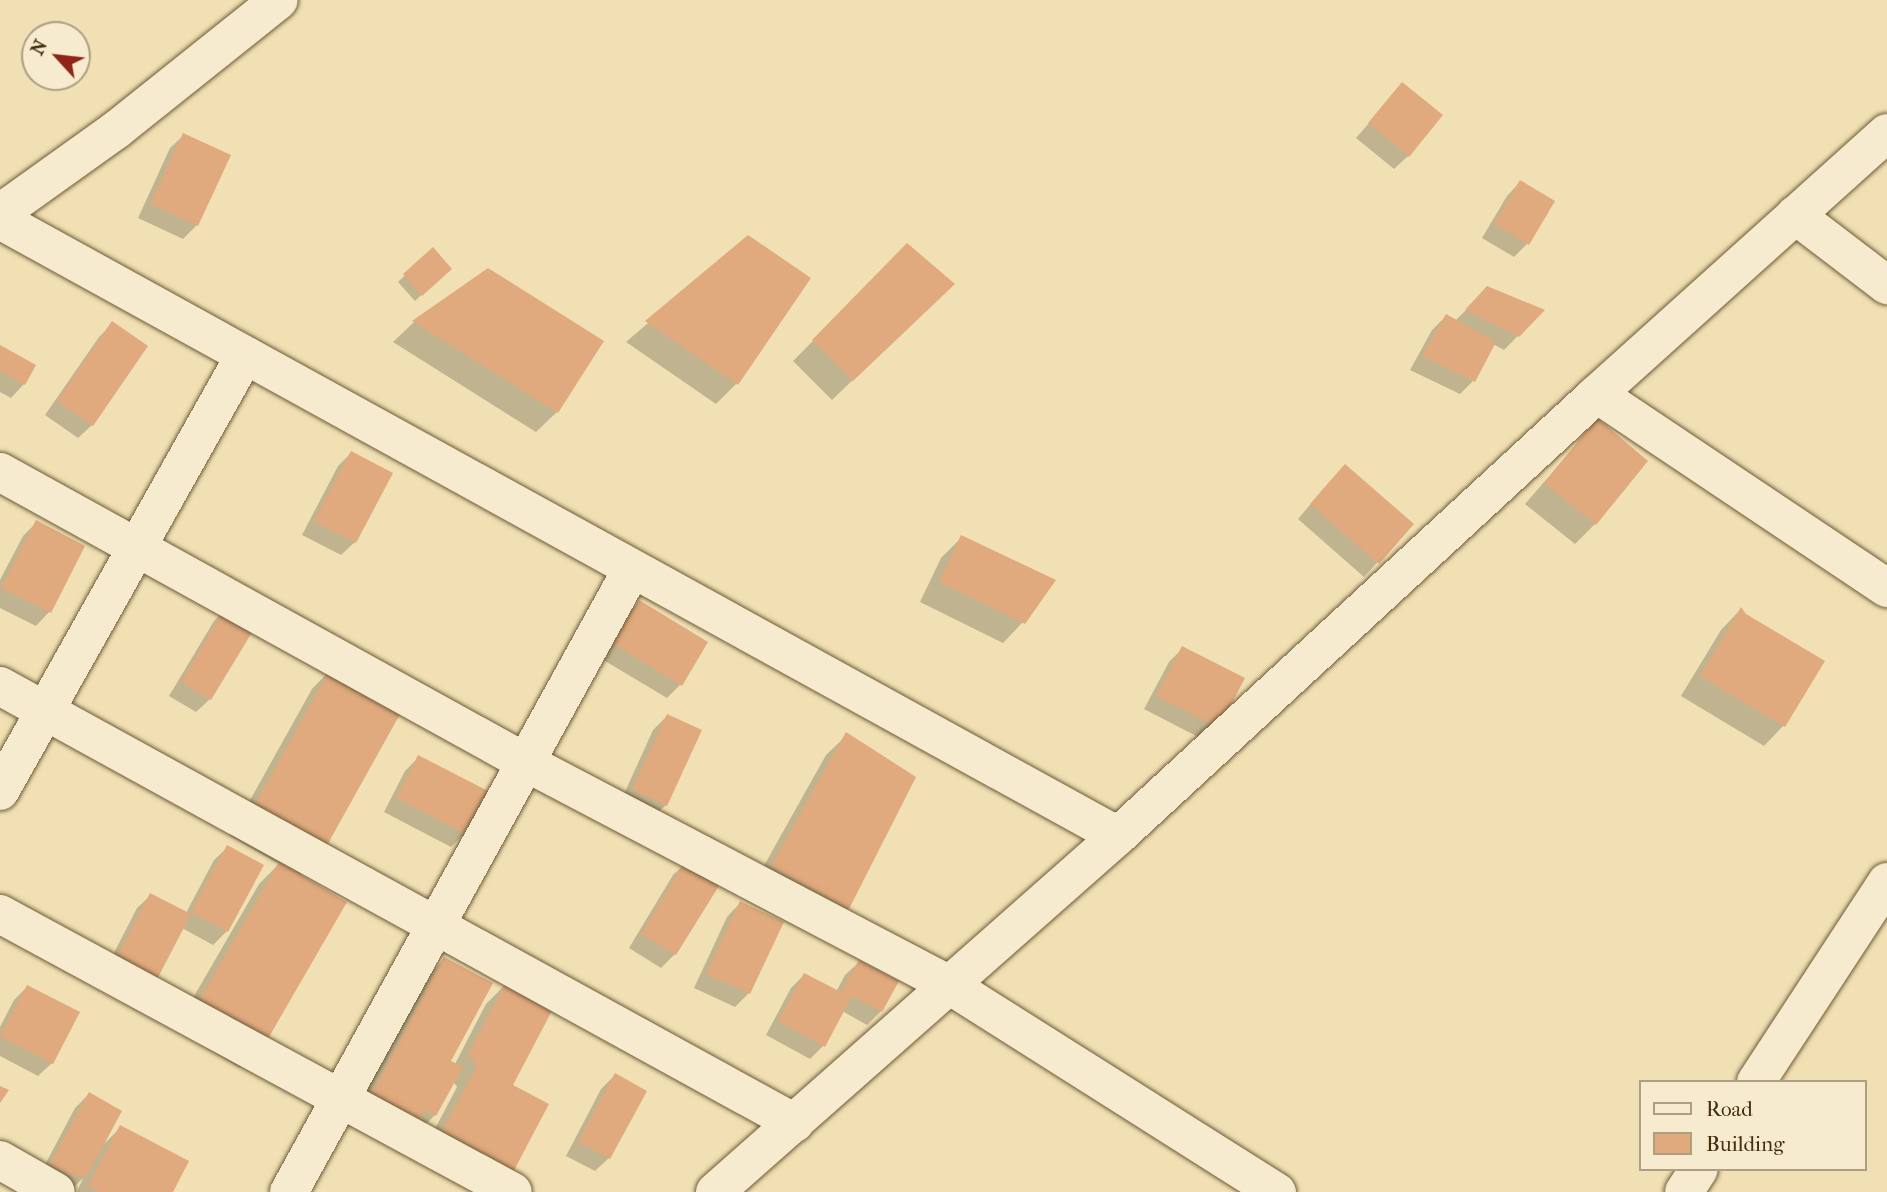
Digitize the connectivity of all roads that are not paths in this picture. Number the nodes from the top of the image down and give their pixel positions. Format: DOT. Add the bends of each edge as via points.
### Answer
graph roads {
  1 [pos="279,0"];
  2 [pos="1887,133"];
  3 [pos="0,213"];
  4 [pos="1796,215"];
  5 [pos="0,220"];
  6 [pos="1887,285"];
  7 [pos="245,355"];
  8 [pos="1597,394"];
  9 [pos="0,472"];
  10 [pos="137,548"];
  11 [pos="632,569"];
  12 [pos="1887,588"];
  13 [pos="0,686"];
  14 [pos="45,711"];
  15 [pos="525,762"];
  16 [pos="0,791"];
  17 [pos="1118,836"];
  18 [pos="1887,882"];
  19 [pos="0,914"];
  20 [pos="435,925"];
  21 [pos="948,985"];
  22 [pos="1757,1080"];
  23 [pos="340,1099"];
  24 [pos="795,1123"];
  25 [pos="0,1160"];
  26 [pos="1698,1171"];
  27 [pos="56,1192"];
  28 [pos="289,1192"];
  29 [pos="513,1192"];
  30 [pos="715,1192"];
  31 [pos="1277,1192"];
  32 [pos="1684,1192"];
  1 -- 3 [label="street" via="117,130"];
  2 -- 4 [label="street"];
  4 -- 6 [label="street"];
  4 -- 8 [label="street"];
  5 -- 7 [label="street"];
  7 -- 10 [label="street"];
  7 -- 11 [label="street"];
  8 -- 12 [label="street"];
  8 -- 17 [label="street"];
  9 -- 10 [label="street"];
  10 -- 14 [label="street"];
  10 -- 15 [label="street"];
  11 -- 15 [label="street"];
  11 -- 17 [label="street"];
  13 -- 14 [label="street"];
  14 -- 16 [label="street"];
  14 -- 20 [label="street"];
  15 -- 20 [label="street"];
  15 -- 21 [label="street"];
  17 -- 21 [label="street"];
  18 -- 22 [label="street"];
  19 -- 23 [label="street"];
  20 -- 23 [label="street"];
  20 -- 24 [label="street"];
  21 -- 24 [label="street"];
  21 -- 31 [label="street"];
  23 -- 28 [label="street"];
  23 -- 29 [label="street"];
  24 -- 30 [label="street"];
  25 -- 27 [label="street"];
  26 -- 32 [label="street"];
}
